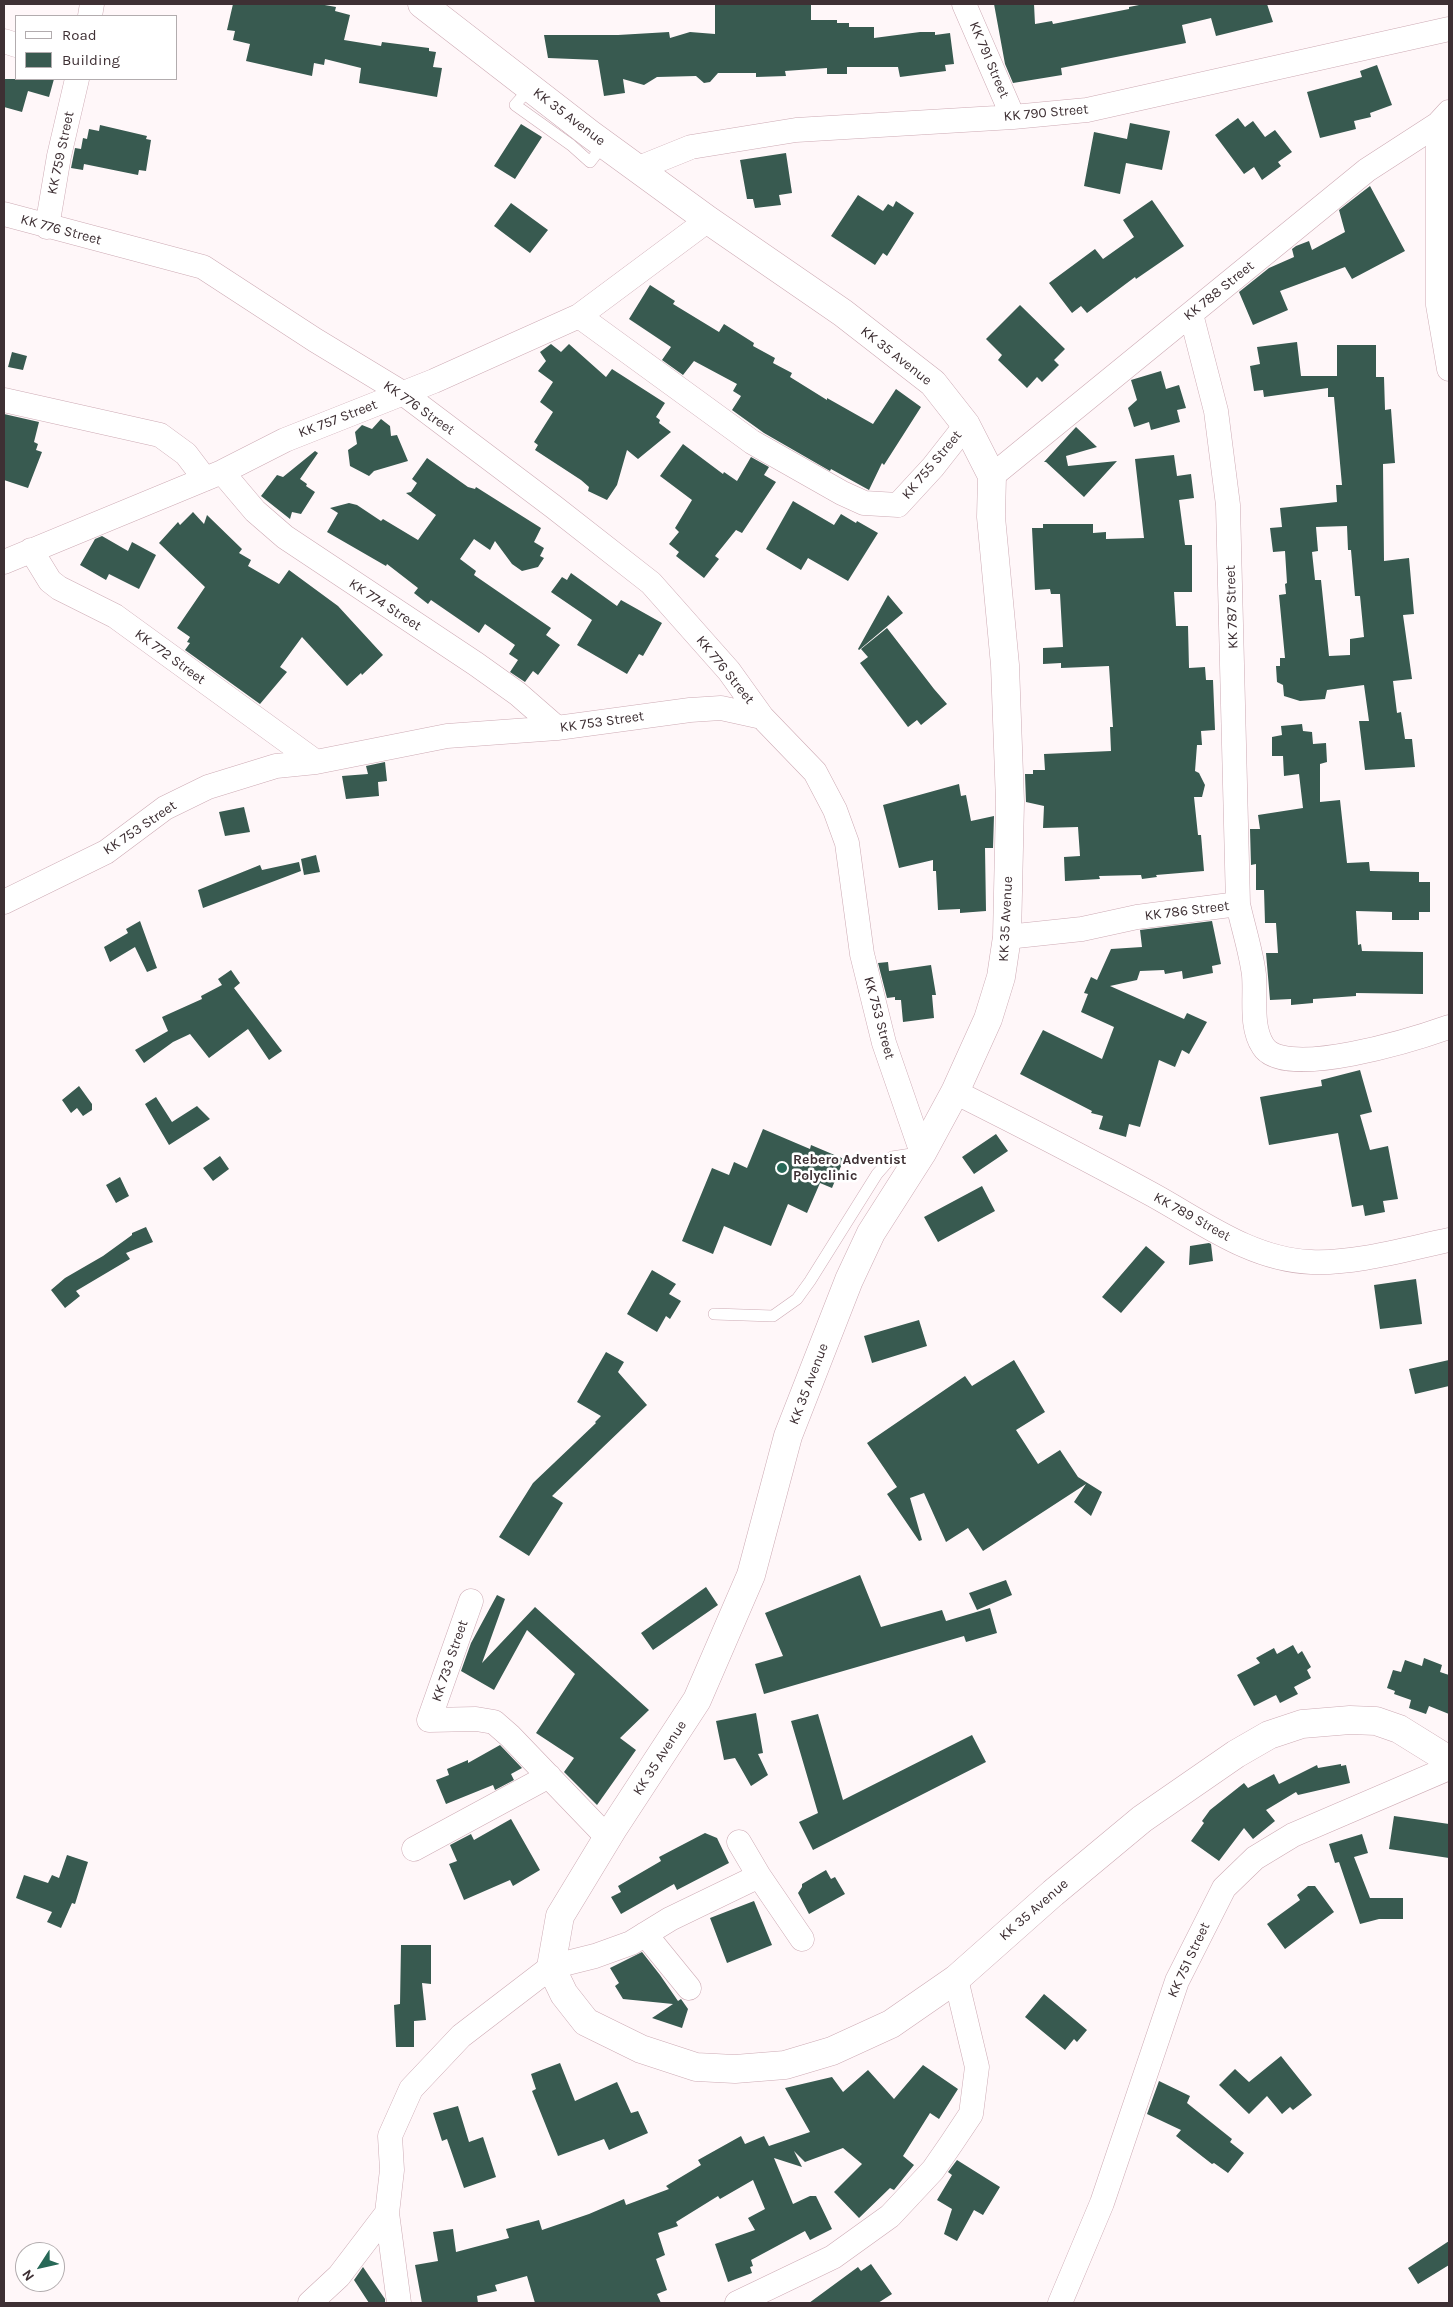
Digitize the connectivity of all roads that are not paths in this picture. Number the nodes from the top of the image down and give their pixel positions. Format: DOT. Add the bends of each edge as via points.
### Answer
graph roads {
  1 [pos="422,4"];
  2 [pos="964,4"];
  3 [pos="1449,29"];
  4 [pos="77,80"];
  5 [pos="1013,117"];
  6 [pos="1444,118"];
  7 [pos="639,168"];
  8 [pos="4,214"];
  9 [pos="708,220"];
  10 [pos="47,227"];
  11 [pos="1191,314"];
  12 [pos="579,316"];
  13 [pos="1449,369"];
  14 [pos="404,394"];
  15 [pos="4,400"];
  16 [pos="966,425"];
  17 [pos="214,475"];
  18 [pos="992,476"];
  19 [pos="31,550"];
  20 [pos="4,562"];
  21 [pos="762,717"];
  22 [pos="557,728"];
  23 [pos="316,762"];
  24 [pos="4,902"];
  25 [pos="1238,904"];
  26 [pos="1007,937"];
  27 [pos="1449,1027"];
  28 [pos="955,1092"];
  29 [pos="922,1153"];
  30 [pos="1449,1240"];
  31 [pos="714,1314"];
  32 [pos="471,1601"];
  33 [pos="1449,1760"];
  34 [pos="1449,1768"];
  35 [pos="549,1776"];
  36 [pos="608,1838"];
  37 [pos="739,1842"];
  38 [pos="414,1849"];
  39 [pos="758,1876"];
  40 [pos="645,1934"];
  41 [pos="802,1939"];
  42 [pos="551,1966"];
  43 [pos="956,1980"];
  44 [pos="689,1988"];
  45 [pos="388,2213"];
  46 [pos="310,2303"];
  47 [pos="399,2303"];
  48 [pos="737,2303"];
  49 [pos="1060,2303"];
  1 -- 7 [label="main road, KK 35 Avenue"];
  2 -- 5 [label="street, KK 791 Street"];
  3 -- 5 [label="street, KK 790 Street" via="1087,110"];
  4 -- 10 [label="street, KK 759 Street"];
  5 -- 7 [label="street, KK 790 Street" via="796,130 691,148"];
  6 -- 11 [label="street, KK 788 Street" via="1367,170"];
  6 -- 13 [label="street" via="1438,305"];
  7 -- 9 [label="main road, KK 35 Avenue"];
  8 -- 10 [label="street, KK 776 Street"];
  9 -- 12 [label="street, KK 757 Street"];
  9 -- 16 [label="main road, KK 35 Avenue" via="843,314 933,384"];
  10 -- 14 [label="street, KK 776 Street" via="203,267"];
  11 -- 18 [label="street, KK 788 Street"];
  11 -- 25 [label="street, KK 787 Street" via="1216,411 1228,505"];
  12 -- 14 [label="street, KK 757 Street"];
  12 -- 16 [label="street, KK 755 Street" via="752,442 864,503 898,505"];
  14 -- 17 [label="street, KK 757 Street" via="284,440"];
  14 -- 21 [label="street, KK 776 Street" via="652,583 729,671"];
  15 -- 17 [label="street, KK 774 Street" via="160,435"];
  16 -- 18 [label="main road, KK 35 Avenue"];
  17 -- 19 [label="street, KK 757 Street"];
  17 -- 22 [label="street, KK 774 Street" via="284,537 476,664"];
  18 -- 26 [label="main road, KK 35 Avenue" via="992,517 1005,665 1010,802"];
  19 -- 20 [label="street, KK 757 Street"];
  19 -- 23 [label="street, KK 772 Street" via="50,581 59,588 115,616"];
  21 -- 22 [label="street, KK 753 Street" via="721,708"];
  21 -- 29 [label="street, KK 753 Street" via="815,772 835,810 847,843 862,954 884,1043"];
  22 -- 23 [label="street, KK 753 Street" via="447,736"];
  23 -- 24 [label="street, KK 753 Street" via="276,766 208,787 165,808 106,852"];
  25 -- 26 [label="street, KK 786 Street" via="1137,917 1082,929"];
  25 -- 27 [label="street, KK 786 Street" via="1254,974 1258,1034 1263,1048 1272,1054 1290,1059 1320,1059 1378,1049"];
  26 -- 28 [label="main road, KK 35 Avenue" via="1002,977 988,1019"];
  28 -- 29 [label="main road, KK 35 Avenue"];
  28 -- 30 [label="street, KK 789 Street" via="1154,1195 1227,1238 1267,1253 1311,1262 1341,1261"];
  29 -- 31 [label="lane" via="892,1157 877,1174 797,1299 773,1316"];
  29 -- 36 [label="main road, KK 35 Avenue" via="871,1233 849,1280 788,1436 751,1575 697,1700"];
  32 -- 35 [label="street, KK 733 Street" via="429,1720 494,1722"];
  33 -- 43 [label="main road, KK 35 Avenue" via="1399,1729 1376,1721 1302,1724 1269,1735 1142,1819"];
  34 -- 49 [label="street, KK 751 Street" via="1294,1834 1255,1858 1224,1888 1177,1981 1102,2203"];
  35 -- 36 [label="street"];
  35 -- 38 [label="street"];
  36 -- 42 [label="main road, KK 35 Avenue" via="560,1916"];
  37 -- 39 [label="street"];
  39 -- 40 [label="street"];
  39 -- 41 [label="street"];
  40 -- 42 [label="street" via="631,1943 595,1956"];
  40 -- 44 [label="street"];
  42 -- 43 [label="main road, KK 35 Avenue" via="564,1994 586,2022 641,2050 696,2067 735,2069 785,2065 832,2051 891,2024"];
  42 -- 45 [label="street" via="461,2036 411,2089 390,2136 392,2170"];
  43 -- 48 [label="street" via="977,2067 971,2114 933,2170 890,2216 833,2257"];
  45 -- 46 [label="street" via="339,2276"];
  45 -- 47 [label="street"];
}
